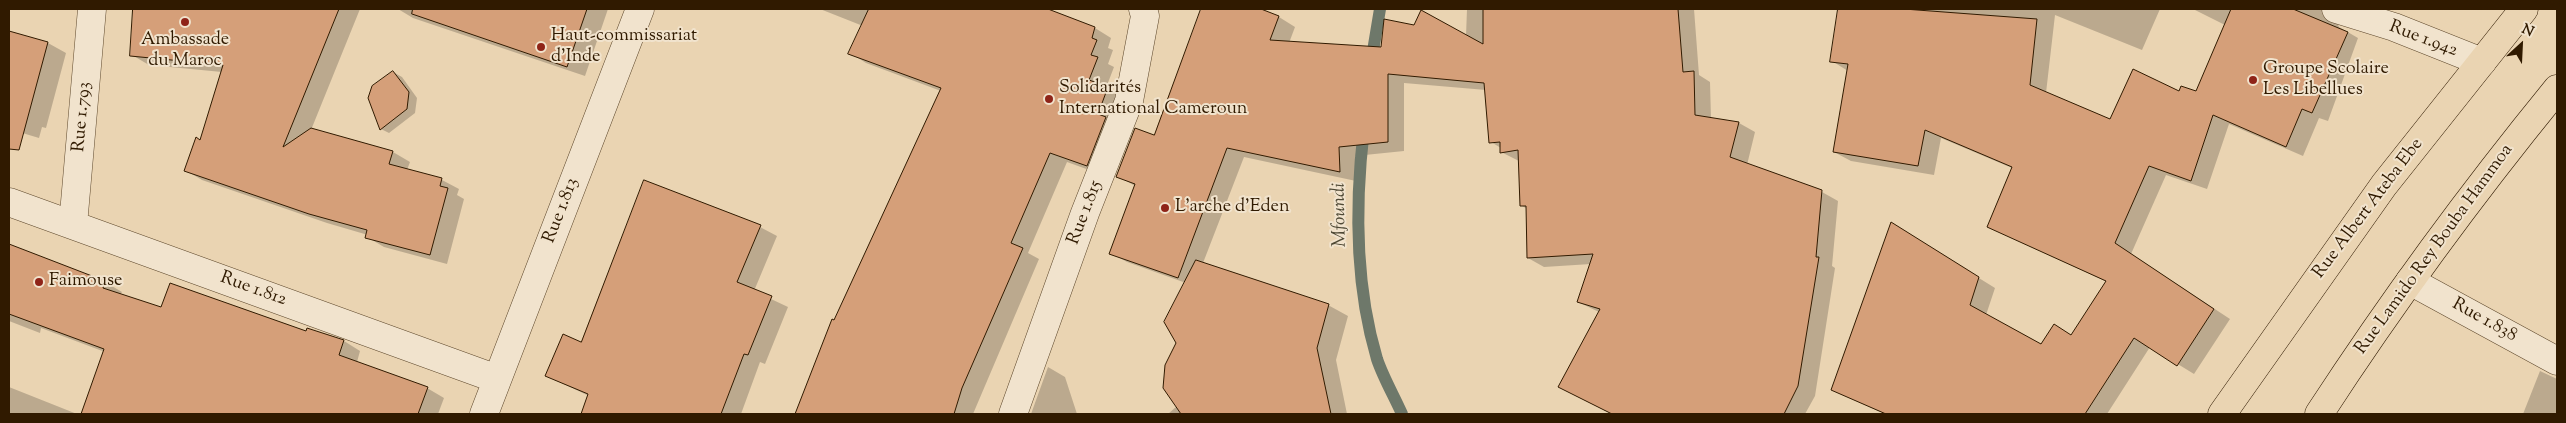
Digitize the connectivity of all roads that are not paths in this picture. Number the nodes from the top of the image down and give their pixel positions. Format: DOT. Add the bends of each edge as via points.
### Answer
graph roads {
  1 [pos="92,9"];
  2 [pos="640,9"];
  3 [pos="1143,9"];
  4 [pos="2336,9"];
  5 [pos="2524,9"];
  6 [pos="2482,62"];
  7 [pos="2557,89"];
  8 [pos="9,202"];
  9 [pos="74,225"];
  10 [pos="2410,281"];
  11 [pos="2557,362"];
  12 [pos="497,379"];
  13 [pos="484,414"];
  14 [pos="1013,414"];
  15 [pos="2222,414"];
  16 [pos="2319,414"];
  1 -- 9 [label="street, Rue 1.793"];
  2 -- 12 [label="street, Rue 1.813"];
  3 -- 14 [label="street, Rue 1.815" via="1129,101"];
  4 -- 6 [label="street, Rue 1.942"];
  5 -- 6 [label="highway, Rue Albert Ateba Ebe"];
  6 -- 15 [label="highway, Rue Albert Ateba Ebe" via="2384,185"];
  7 -- 10 [label="highway, Rue Lamido Rey Bouba Hammoa" via="2494,165"];
  8 -- 9 [label="street, Rue 1.812"];
  9 -- 12 [label="street, Rue 1.812"];
  10 -- 11 [label="street, Rue 1.838"];
  10 -- 16 [label="highway, Rue Lamido Rey Bouba Hammoa"];
  12 -- 13 [label="street, Rue 1.813"];
}
